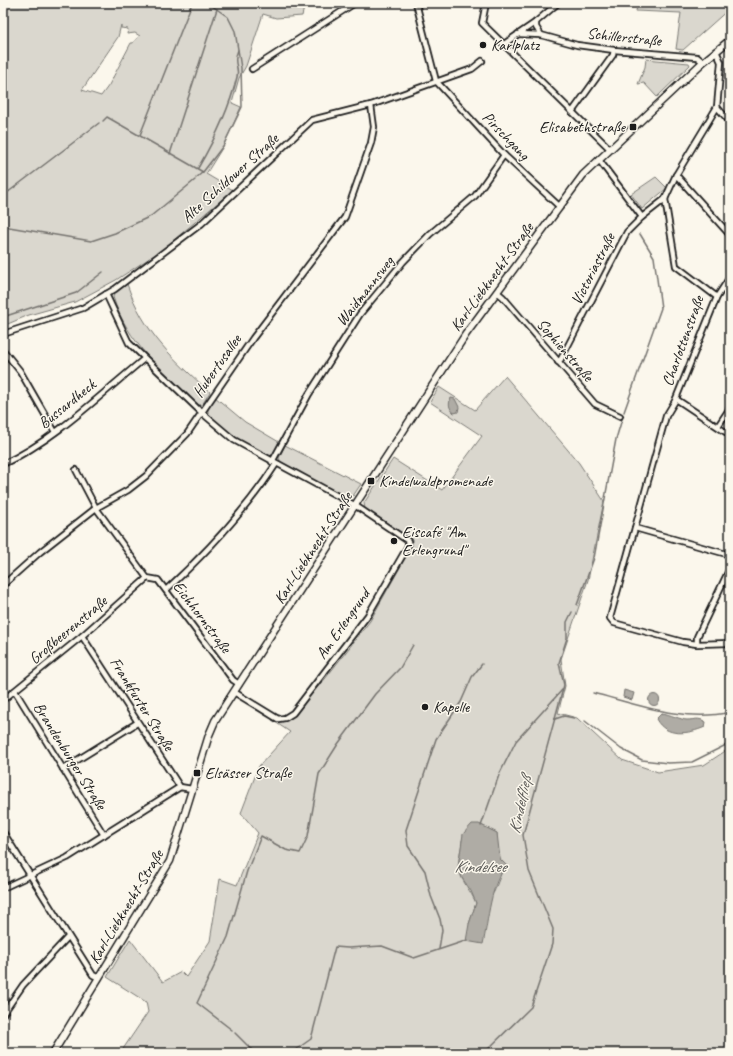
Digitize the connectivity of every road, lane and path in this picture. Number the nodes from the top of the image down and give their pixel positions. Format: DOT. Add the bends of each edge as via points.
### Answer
graph roads {
  1 [pos="355,3"];
  2 [pos="416,3"];
  3 [pos="486,3"];
  4 [pos="558,3"];
  5 [pos="536,22"];
  6 [pos="518,34"];
  7 [pos="541,35"];
  8 [pos="730,40"];
  9 [pos="504,44"];
  10 [pos="614,50"];
  11 [pos="716,51"];
  12 [pos="482,61"];
  13 [pos="703,62"];
  14 [pos="252,69"];
  15 [pos="436,81"];
  16 [pos="371,105"];
  17 [pos="717,107"];
  18 [pos="572,112"];
  19 [pos="730,122"];
  20 [pos="610,149"];
  21 [pos="504,155"];
  22 [pos="599,160"];
  23 [pos="676,175"];
  24 [pos="665,199"];
  25 [pos="560,207"];
  26 [pos="642,217"];
  27 [pos="730,235"];
  28 [pos="730,277"];
  29 [pos="496,292"];
  30 [pos="106,294"];
  31 [pos="717,297"];
  32 [pos="3,334"];
  33 [pos="3,350"];
  34 [pos="144,359"];
  35 [pos="558,362"];
  36 [pos="676,399"];
  37 [pos="730,408"];
  38 [pos="201,412"];
  39 [pos="620,416"];
  40 [pos="718,426"];
  41 [pos="55,432"];
  42 [pos="730,435"];
  43 [pos="274,463"];
  44 [pos="3,464"];
  45 [pos="76,470"];
  46 [pos="356,506"];
  47 [pos="96,508"];
  48 [pos="635,528"];
  49 [pos="730,555"];
  50 [pos="730,568"];
  51 [pos="147,578"];
  52 [pos="3,585"];
  53 [pos="166,590"];
  54 [pos="82,636"];
  55 [pos="730,643"];
  56 [pos="697,644"];
  57 [pos="239,684"];
  58 [pos="14,691"];
  59 [pos="234,692"];
  60 [pos="3,700"];
  61 [pos="137,723"];
  62 [pos="63,769"];
  63 [pos="180,787"];
  64 [pos="192,789"];
  65 [pos="3,832"];
  66 [pos="104,835"];
  67 [pos="32,876"];
  68 [pos="3,888"];
  69 [pos="68,937"];
  70 [pos="99,978"];
  71 [pos="3,1014"];
  72 [pos="53,1053"];
  1 -- 14 [label="street"];
  2 -- 15 [label="street"];
  3 -- 9 [label="street" via="482,23"];
  4 -- 5 [label="street"];
  5 -- 6 [label="street"];
  5 -- 7 [label="street"];
  6 -- 7 [label="street, Schillerstraße"];
  6 -- 9 [label="street"];
  7 -- 10 [label="street, Schillerstraße" via="577,45"];
  8 -- 11 [label="street, Karl-Liebknecht-Straße"];
  9 -- 18 [label="street"];
  10 -- 13 [label="street, Schillerstraße" via="697,57"];
  10 -- 18 [label="street"];
  11 -- 13 [label="street, Karl-Liebknecht-Straße"];
  11 -- 17 [label="street" via="721,62"];
  12 -- 15 [label="street, Alte Schildower Straße" via="472,69"];
  13 -- 20 [label="street, Karl-Liebknecht-Straße"];
  15 -- 16 [label="street, Alte Schildower Straße"];
  15 -- 21 [label="street, Pirschgang"];
  16 -- 30 [label="street, Alte Schildower Straße" via="312,120 201,224"];
  16 -- 38 [label="street, Hubertusallee" via="374,126 371,143 345,217 253,338"];
  17 -- 19 [label="street"];
  17 -- 23 [label="street"];
  18 -- 20 [label="street"];
  20 -- 22 [label="street, Karl-Liebknecht-Straße"];
  21 -- 25 [label="street, Pirschgang"];
  21 -- 43 [label="street, Waidmannsweg" via="475,196 402,262 360,314 308,394"];
  22 -- 25 [label="street, Karl-Liebknecht-Straße" via="583,175"];
  22 -- 26 [label="street"];
  23 -- 24 [label="street"];
  23 -- 27 [label="street"];
  24 -- 26 [label="street, Victoriastraße"];
  24 -- 31 [label="street, Charlottenstraße" via="676,266"];
  25 -- 29 [label="street, Karl-Liebknecht-Straße"];
  26 -- 35 [label="street, Victoriastraße" via="627,232"];
  28 -- 31 [label="street"];
  29 -- 35 [label="street, Sophienstraße"];
  29 -- 46 [label="street, Karl-Liebknecht-Straße" via="466,334"];
  30 -- 32 [label="street, Alte Schildower Straße" via="83,308"];
  30 -- 34 [label="street" via="129,343"];
  31 -- 36 [label="street, Charlottenstraße"];
  33 -- 41 [label="street" via="20,370"];
  34 -- 38 [label="street"];
  34 -- 41 [label="street, Bussardheck"];
  35 -- 39 [label="street, Sophienstraße" via="595,404"];
  36 -- 40 [label="street"];
  36 -- 48 [label="street, Charlottenstraße" via="666,416"];
  37 -- 40 [label="street"];
  38 -- 43 [label="street" via="242,446"];
  38 -- 47 [label="street, Hubertusallee" via="187,434 160,464 128,490"];
  40 -- 42 [label="street"];
  41 -- 44 [label="street, Bussardheck" via="29,451"];
  43 -- 46 [label="street"];
  43 -- 53 [label="street, Waidmannsweg" via="262,485 233,522 198,561"];
  45 -- 47 [label="street, Eichhornstraße"];
  46 -- 57 [label="street, Karl-Liebknecht-Straße"];
  46 -- 59 [label="street, Am Erlengrund" via="401,535 408,544 368,615 293,713 285,718 278,719"];
  47 -- 51 [label="street, Eichhornstraße"];
  47 -- 52 [label="street, Hubertusallee"];
  48 -- 49 [label="street"];
  48 -- 56 [label="street, Charlottenstraße" via="610,618 614,623"];
  50 -- 56 [label="street" via="697,637"];
  51 -- 53 [label="street, Eichhornstraße" via="158,580"];
  51 -- 54 [label="street, Großbeerenstraße"];
  53 -- 57 [label="street, Eichhornstraße" via="233,680"];
  54 -- 58 [label="street, Großbeerenstraße"];
  54 -- 61 [label="street, Frankfurter Straße"];
  55 -- 56 [label="street"];
  57 -- 59 [label="street, Karl-Liebknecht-Straße"];
  58 -- 60 [label="street, Großbeerenstraße"];
  58 -- 62 [label="street, Brandenburger Straße"];
  59 -- 64 [label="street, Karl-Liebknecht-Straße" via="211,727"];
  61 -- 62 [label="street"];
  61 -- 63 [label="street, Frankfurter Straße"];
  62 -- 66 [label="street, Brandenburger Straße"];
  63 -- 64 [label="street"];
  63 -- 66 [label="street"];
  64 -- 70 [label="street, Karl-Liebknecht-Straße" via="170,861"];
  65 -- 67 [label="street"];
  66 -- 67 [label="street"];
  67 -- 68 [label="street"];
  67 -- 69 [label="street"];
  69 -- 70 [label="street" via="93,975"];
  69 -- 71 [label="street" via="23,985"];
  70 -- 72 [label="street, Karl-Liebknecht-Straße"];
}
